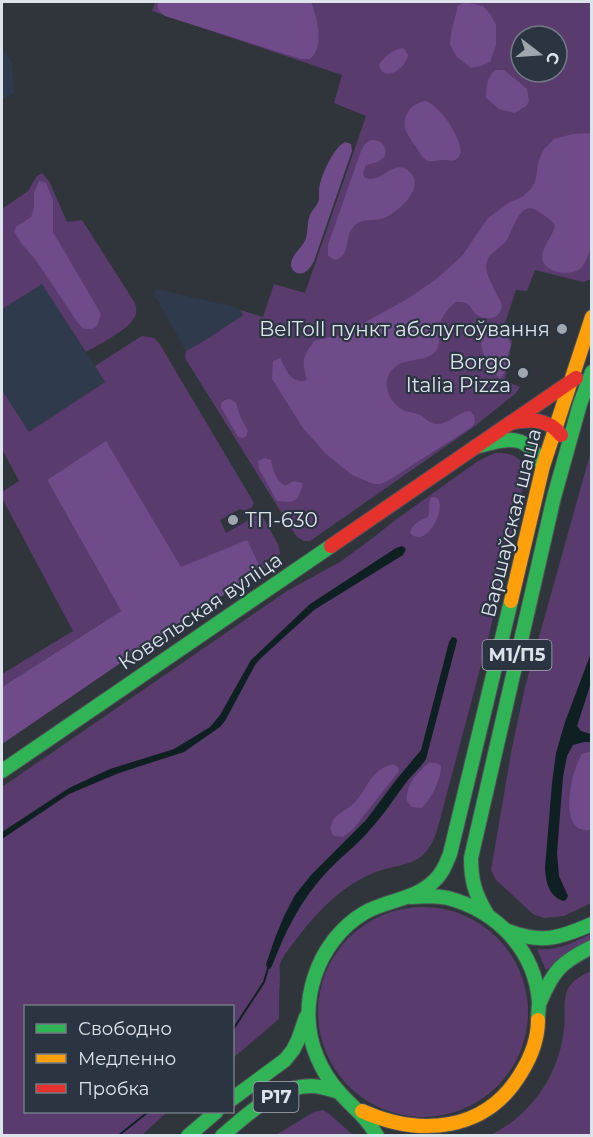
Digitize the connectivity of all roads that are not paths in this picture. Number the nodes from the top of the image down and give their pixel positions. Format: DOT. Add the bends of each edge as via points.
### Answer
graph roads {
  1 [pos="591,317"];
  2 [pos="591,370"];
  3 [pos="569,382"];
  4 [pos="510,423"];
  5 [pos="555,427"];
  6 [pos="476,447"];
  7 [pos="566,454"];
  8 [pos="543,465"];
  9 [pos="2,771"];
  10 [pos="406,897"];
  11 [pos="487,914"];
  12 [pos="591,924"];
  13 [pos="508,931"];
  14 [pos="591,947"];
  15 [pos="540,1002"];
  16 [pos="308,1010"];
  17 [pos="339,1092"];
  18 [pos="234,1098"];
  19 [pos="356,1107"];
  20 [pos="215,1113"];
  21 [pos="441,1128"];
  22 [pos="188,1136"];
  23 [pos="222,1136"];
  24 [pos="377,1136"];
  25 [pos="427,1136"];
  1 -- 3 [label="main road, Варшаўская шаша / М1/П5"];
  2 -- 3 [label="main road, Ковельская вуліца"];
  2 -- 7 [label="main road, Варшаўская шаша / М1/П5"];
  3 -- 4 [label="main road, Ковельская вуліца"];
  3 -- 5 [label="main road, Варшаўская шаша / М1/П5"];
  4 -- 5 [label="main road" via="536,421"];
  4 -- 6 [label="main road, Ковельская вуліца"];
  5 -- 7 [label="main road" via="560,431"];
  5 -- 8 [label="main road, Варшаўская шаша / М1/П5"];
  6 -- 8 [label="main road" via="519,440 534,448"];
  6 -- 9 [label="main road, Ковельская вуліца"];
  7 -- 11 [label="main road, Варшаўская шаша / М1/П5" via="471,858 470,877 475,895"];
  8 -- 10 [label="main road, Варшаўская шаша / М1/П5" via="450,854 438,878"];
  10 -- 11 [label="main road, Варшаўская шаша / М1/П5" via="448,898"];
  10 -- 16 [label="main road, Варшаўская шаша / М1/П5" via="362,914 328,946 311,987"];
  11 -- 13 [label="main road, Варшаўская шаша / М1/П5"];
  12 -- 13 [label="main road" via="545,940"];
  13 -- 15 [label="main road, Варшаўская шаша / М1/П5" via="530,964"];
  14 -- 15 [label="main road" via="556,969"];
  15 -- 21 [label="main road, Варшаўская шаша / М1/П5" via="534,1052 518,1081 488,1110"];
  16 -- 17 [label="main road, Варшаўская шаша / М1/П5" via="316,1054"];
  16 -- 18 [label="main road, Р17" via="292,1053"];
  17 -- 19 [label="main road, Варшаўская шаша / М1/П5"];
  17 -- 23 [label="main road, Р17" via="310,1085 286,1091 258,1107"];
  19 -- 21 [label="main road, Варшаўская шаша / М1/П5" via="397,1126"];
  19 -- 24 [label="main road, Варшаўская шаша / М1/П5"];
  20 -- 22 [label="main road"];
  21 -- 25 [label="main road, Варшаўская шаша / М1/П5"];
}
